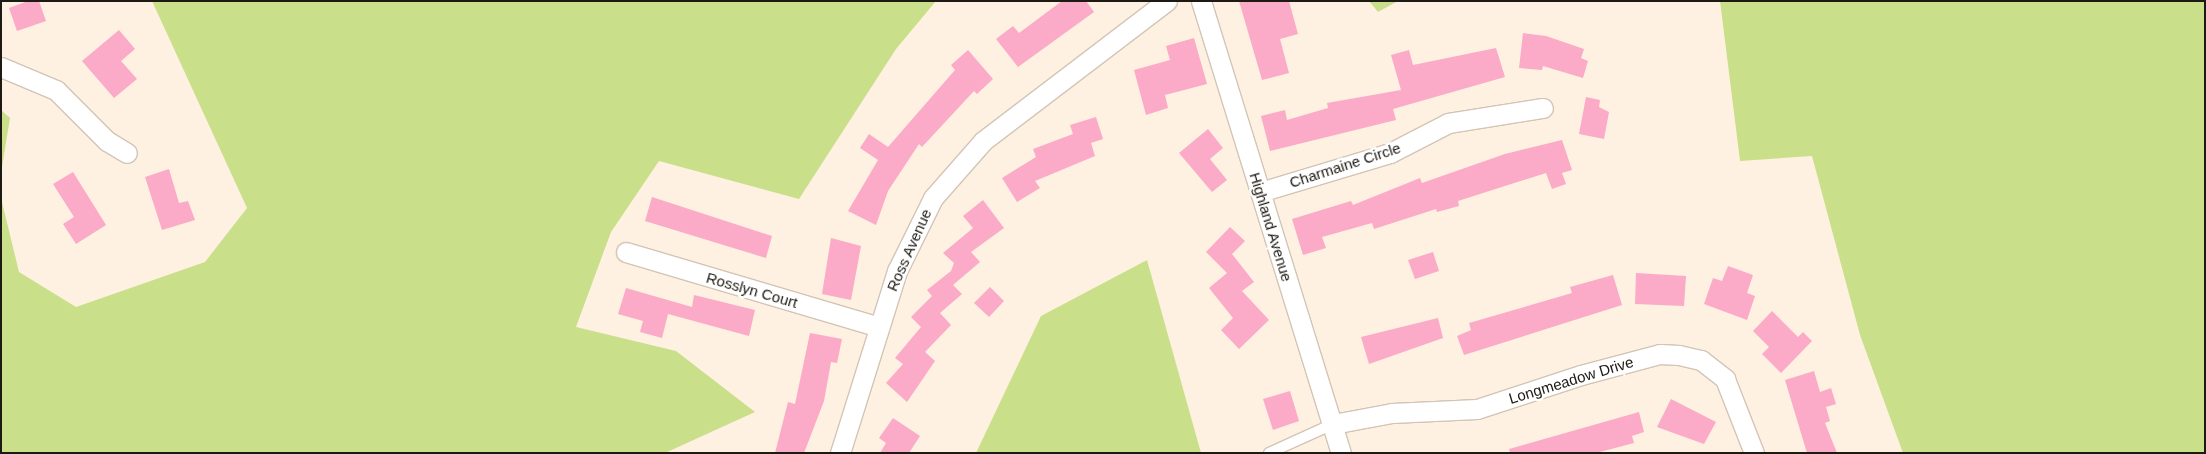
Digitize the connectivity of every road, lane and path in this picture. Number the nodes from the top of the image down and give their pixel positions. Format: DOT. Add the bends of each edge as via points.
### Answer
graph roads {
  1 [pos="1167,1"];
  2 [pos="1201,1"];
  3 [pos="1,67"];
  4 [pos="1543,108"];
  5 [pos="127,153"];
  6 [pos="1260,192"];
  7 [pos="626,252"];
  8 [pos="879,327"];
  9 [pos="1333,424"];
  10 [pos="840,453"];
  11 [pos="1269,453"];
  12 [pos="1341,453"];
  13 [pos="1754,453"];
  1 -- 8 [label="street, Ross Avenue" via="1028,104 952,173 914,232"];
  2 -- 6 [label="street, Highland Avenue"];
  3 -- 5 [label="street" via="56,90 107,141"];
  4 -- 6 [label="street, Charmaine Circle" via="1448,123 1390,153"];
  6 -- 9 [label="street, Highland Avenue"];
  7 -- 8 [label="street, Rosslyn Court"];
  8 -- 10 [label="street, Ross Avenue"];
  9 -- 11 [label="lane"];
  9 -- 12 [label="street, Highland Avenue"];
  9 -- 13 [label="street, Longmeadow Drive" via="1392,413 1477,409 1660,354 1679,355 1701,360 1725,379"];
}
